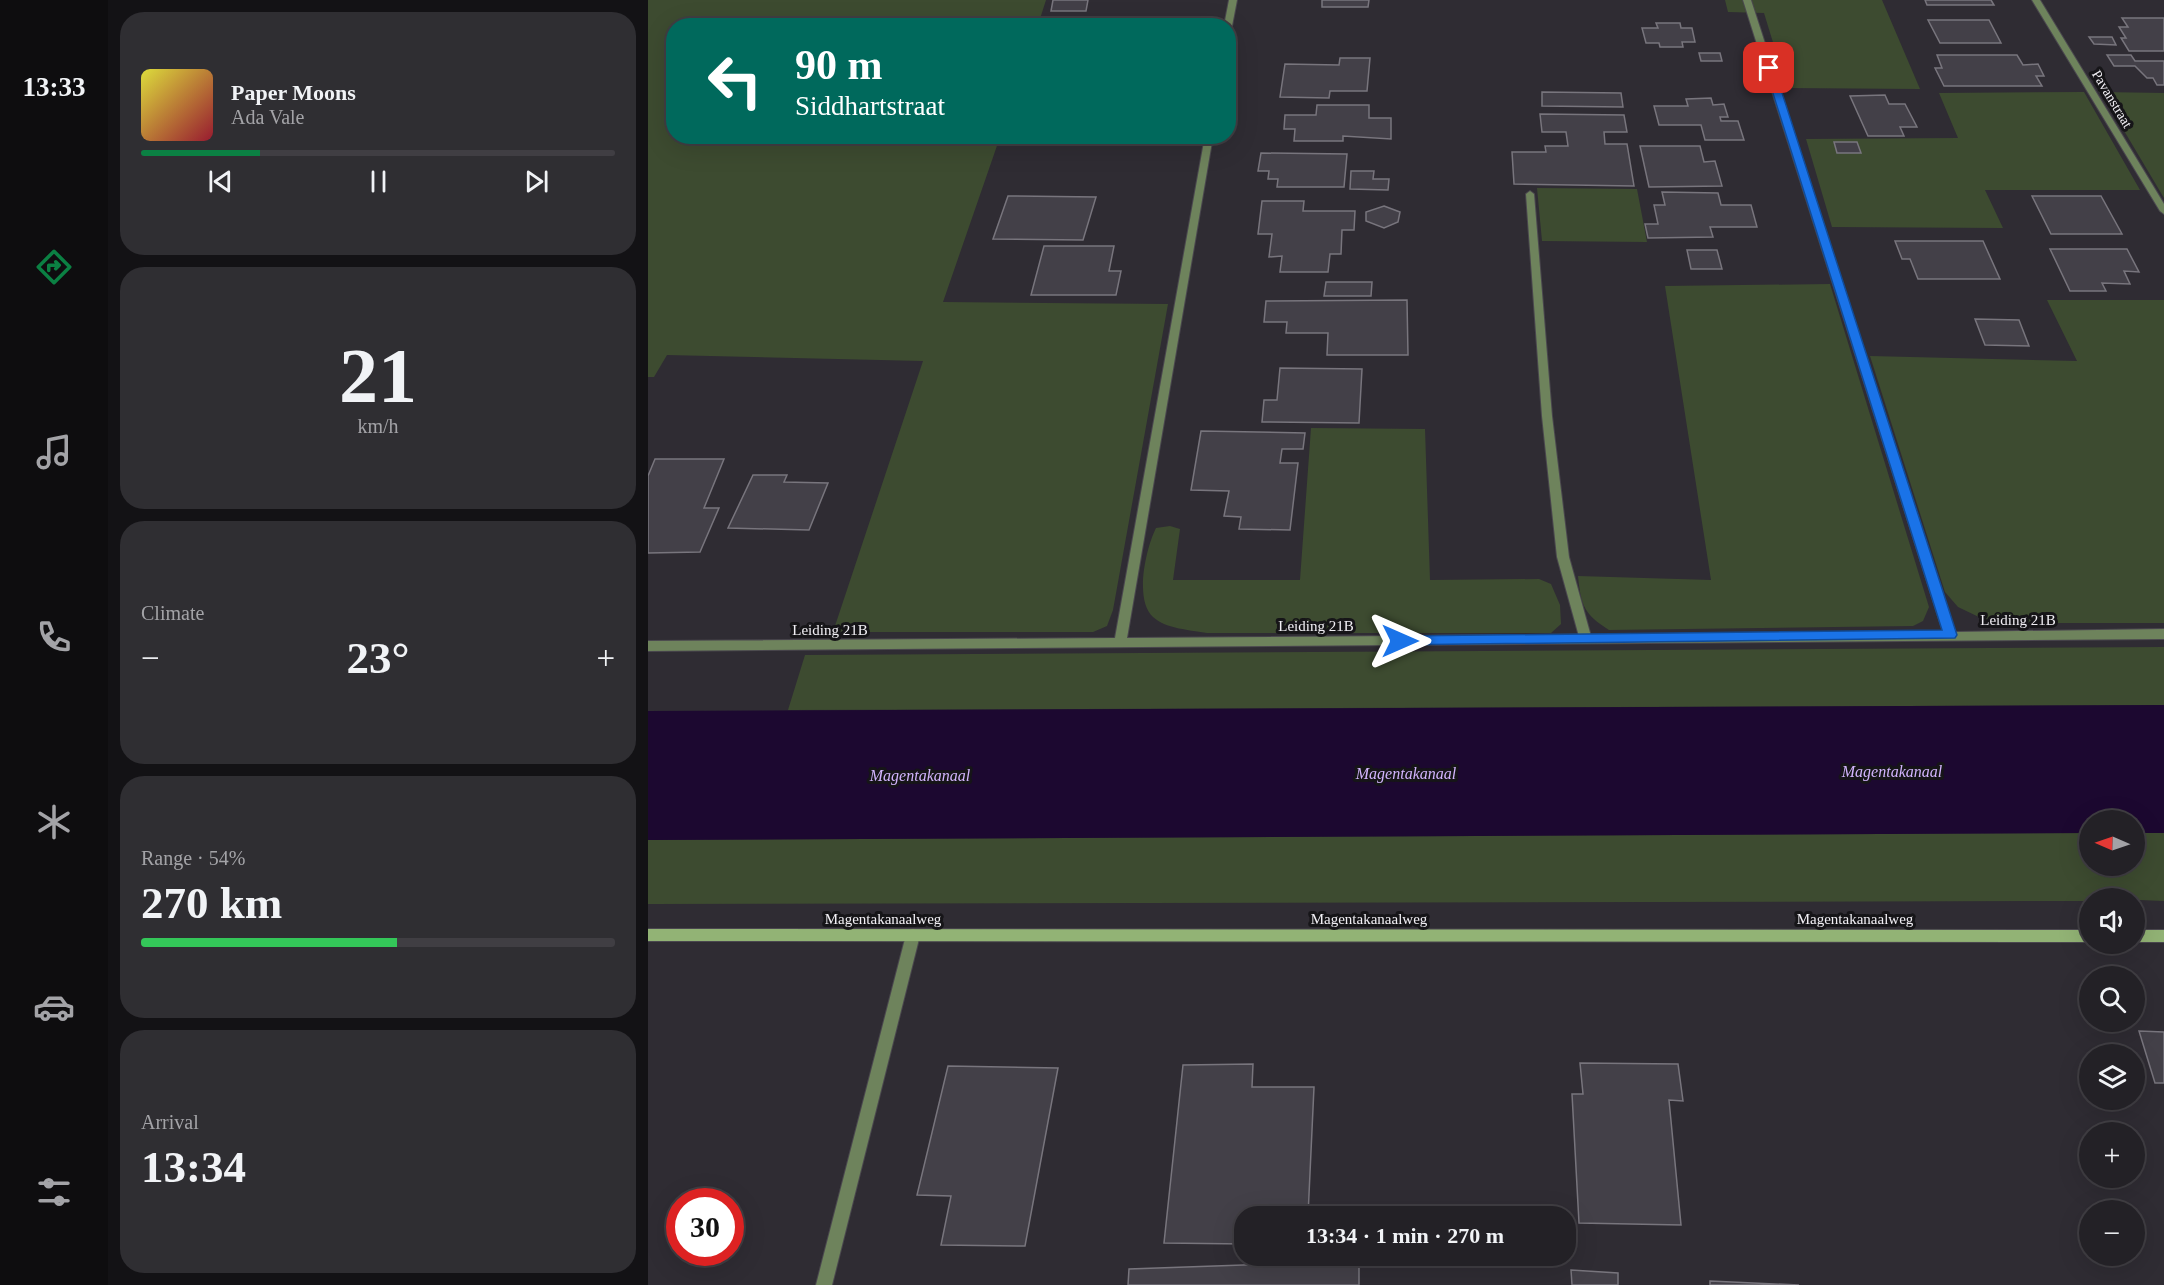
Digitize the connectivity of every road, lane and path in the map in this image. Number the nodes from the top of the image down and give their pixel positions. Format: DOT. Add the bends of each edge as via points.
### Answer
graph roads {
  1 [pos="1233,0"];
  2 [pos="1748,0"];
  3 [pos="2036,0"];
  4 [pos="1230,18"];
  5 [pos="1208,144"];
  6 [pos="1530,194"];
  7 [pos="2164,211"];
  8 [pos="2164,634"];
  9 [pos="1950,635"];
  10 [pos="1586,640"];
  11 [pos="1120,642"];
  12 [pos="648,646"];
  13 [pos="648,935"];
  14 [pos="913,935"];
  15 [pos="2079,936"];
  16 [pos="2145,936"];
  17 [pos="2164,936"];
  18 [pos="824,1285"];
  1 -- 4 [label="street"];
  2 -- 9 [label="street"];
  3 -- 7 [label="street, Pavanstraat"];
  5 -- 11 [label="street"];
  6 -- 10 [label="street" via="1547,416 1563,557"];
  8 -- 9 [label="street, Leiding 21B"];
  9 -- 10 [label="street, Leiding 21B"];
  10 -- 11 [label="street, Leiding 21B"];
  11 -- 12 [label="street, Leiding 21B"];
  13 -- 14 [label="street, Magentakanaalweg"];
  14 -- 15 [label="street, Magentakanaalweg"];
  14 -- 18 [label="street"];
  16 -- 17 [label="street"];
}
